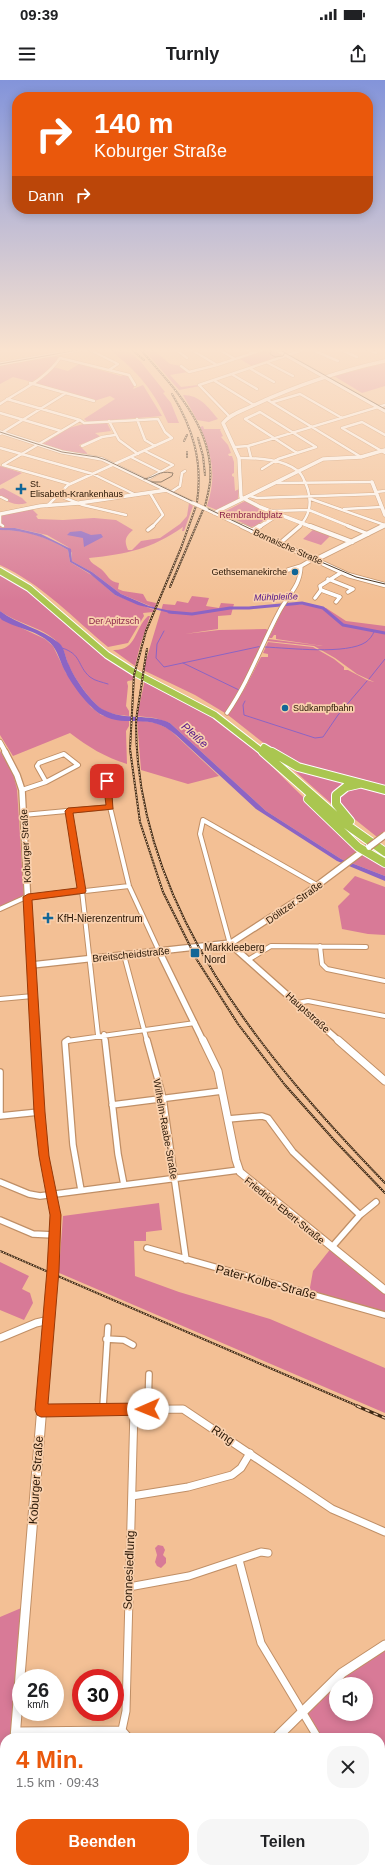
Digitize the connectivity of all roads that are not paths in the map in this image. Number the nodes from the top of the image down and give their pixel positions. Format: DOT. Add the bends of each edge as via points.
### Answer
graph roads {
  1 [pos="0,433"];
  2 [pos="58,433"];
  3 [pos="142,433"];
  4 [pos="166,433"];
  5 [pos="227,433"];
  6 [pos="266,433"];
  7 [pos="294,433"];
  8 [pos="322,433"];
  9 [pos="351,433"];
  10 [pos="115,435"];
  11 [pos="274,438"];
  12 [pos="38,445"];
  13 [pos="82,446"];
  14 [pos="155,446"];
  15 [pos="248,446"];
  16 [pos="235,447"];
  17 [pos="0,448"];
  18 [pos="145,450"];
  19 [pos="384,451"];
  20 [pos="297,453"];
  21 [pos="22,454"];
  22 [pos="138,454"];
  23 [pos="131,457"];
  24 [pos="361,457"];
  25 [pos="239,458"];
  26 [pos="251,458"];
  27 [pos="273,461"];
  28 [pos="1,464"];
  29 [pos="114,464"];
  30 [pos="262,469"];
  31 [pos="185,471"];
  32 [pos="161,472"];
  33 [pos="299,472"];
  34 [pos="93,474"];
  35 [pos="146,480"];
  36 [pos="372,482"];
  37 [pos="277,483"];
  38 [pos="70,484"];
  39 [pos="306,484"];
  40 [pos="168,491"];
  41 [pos="385,491"];
  42 [pos="150,493"];
  43 [pos="376,493"];
  44 [pos="57,495"];
  45 [pos="136,495"];
  46 [pos="1,496"];
  47 [pos="250,496"];
  48 [pos="311,497"];
  49 [pos="244,499"];
  50 [pos="7,500"];
  51 [pos="79,503"];
  52 [pos="47,506"];
  53 [pos="382,507"];
  54 [pos="340,509"];
  55 [pos="309,510"];
  56 [pos="271,511"];
  57 [pos="216,513"];
  58 [pos="0,514"];
  59 [pos="126,514"];
  60 [pos="279,514"];
  61 [pos="385,515"];
  62 [pos="303,523"];
  63 [pos="385,525"];
  64 [pos="3,526"];
  65 [pos="148,530"];
  66 [pos="252,531"];
  67 [pos="368,534"];
  68 [pos="352,542"];
  69 [pos="279,544"];
  70 [pos="315,560"];
  71 [pos="301,566"];
  72 [pos="0,568"];
  73 [pos="288,570"];
  74 [pos="0,571"];
  75 [pos="342,572"];
  76 [pos="328,579"];
  77 [pos="385,585"];
  78 [pos="321,590"];
  79 [pos="348,592"];
  80 [pos="315,598"];
  81 [pos="336,602"];
  82 [pos="227,713"];
  83 [pos="0,742"];
  84 [pos="264,747"];
  85 [pos="287,774"];
  86 [pos="108,779"];
  87 [pos="46,782"];
  88 [pos="364,784"];
  89 [pos="22,790"];
  90 [pos="385,790"];
  91 [pos="110,807"];
  92 [pos="68,811"];
  93 [pos="23,815"];
  94 [pos="350,821"];
  95 [pos="385,835"];
  96 [pos="385,846"];
  97 [pos="366,849"];
  98 [pos="385,852"];
  99 [pos="385,863"];
  100 [pos="317,885"];
  101 [pos="129,886"];
  102 [pos="82,891"];
  103 [pos="28,897"];
  104 [pos="0,910"];
  105 [pos="239,940"];
  106 [pos="230,944"];
  107 [pos="320,946"];
  108 [pos="366,947"];
  109 [pos="159,951"];
  110 [pos="239,952"];
  111 [pos="124,955"];
  112 [pos="89,958"];
  113 [pos="248,960"];
  114 [pos="32,965"];
  115 [pos="385,981"];
  116 [pos="34,996"];
  117 [pos="0,1000"];
  118 [pos="298,1003"];
  119 [pos="385,1016"];
  120 [pos="195,1023"];
  121 [pos="145,1029"];
  122 [pos="104,1034"];
  123 [pos="98,1035"];
  124 [pos="0,1072"];
  125 [pos="385,1080"];
  126 [pos="222,1091"];
  127 [pos="163,1098"];
  128 [pos="112,1105"];
  129 [pos="40,1112"];
  130 [pos="0,1116"];
  131 [pos="228,1119"];
  132 [pos="239,1170"];
  133 [pos="175,1179"];
  134 [pos="0,1182"];
  135 [pos="124,1185"];
  136 [pos="81,1190"];
  137 [pos="50,1194"];
  138 [pos="376,1202"];
  139 [pos="360,1216"];
  140 [pos="0,1220"];
  141 [pos="54,1235"];
  142 [pos="332,1247"];
  143 [pos="147,1248"];
  144 [pos="186,1260"];
  145 [pos="385,1290"];
  146 [pos="385,1314"];
  147 [pos="49,1320"];
  148 [pos="108,1327"];
  149 [pos="0,1338"];
  150 [pos="106,1339"];
  151 [pos="133,1345"];
  152 [pos="149,1374"];
  153 [pos="148,1409"];
  154 [pos="41,1410"];
  155 [pos="103,1410"];
  156 [pos="134,1410"];
  157 [pos="250,1454"];
  158 [pos="132,1496"];
  159 [pos="385,1532"];
  160 [pos="268,1553"];
  161 [pos="240,1560"];
  162 [pos="128,1587"];
  163 [pos="385,1646"];
  164 [pos="302,1712"];
  165 [pos="122,1730"];
  166 [pos="15,1733"];
  167 [pos="58,1733"];
  168 [pos="125,1733"];
  169 [pos="281,1733"];
  170 [pos="315,1733"];
  1 -- 12 [label="main road, Bornaische Straße"];
  2 -- 12 [label="street"];
  3 -- 14 [label="street" via="145,440"];
  4 -- 14 [label="street" via="172,438"];
  5 -- 16 [label="main road"];
  6 -- 11 [label="street"];
  7 -- 11 [label="street"];
  7 -- 20 [label="street" via="316,447"];
  8 -- 24 [label="street"];
  9 -- 19 [label="street"];
  10 -- 13 [label="street" via="102,437"];
  10 -- 22 [label="street"];
  11 -- 15 [label="street"];
  11 -- 20 [label="street"];
  12 -- 21 [label="street"];
  12 -- 29 [label="main road, Bornaische Straße" via="69,454 96,457"];
  14 -- 18 [label="street"];
  15 -- 16 [label="street"];
  15 -- 26 [label="street"];
  16 -- 25 [label="main road"];
  17 -- 21 [label="street"];
  18 -- 22 [label="street"];
  18 -- 32 [label="street" via="173,465"];
  19 -- 24 [label="main road"];
  20 -- 27 [label="street"];
  21 -- 28 [label="street"];
  21 -- 34 [label="street"];
  22 -- 23 [label="street"];
  23 -- 29 [label="street"];
  23 -- 32 [label="street"];
  24 -- 33 [label="main road" via="326,458"];
  25 -- 26 [label="street"];
  25 -- 49 [label="main road" via="240,496"];
  26 -- 27 [label="street"];
  27 -- 30 [label="street"];
  27 -- 33 [label="street"];
  28 -- 38 [label="street"];
  29 -- 34 [label="street"];
  29 -- 35 [label="main road, Bornaische Straße"];
  31 -- 40 [label="street" via="182,473 179,488"];
  32 -- 35 [label="street"];
  33 -- 37 [label="main road"];
  33 -- 39 [label="street"];
  34 -- 38 [label="street"];
  34 -- 45 [label="street"];
  35 -- 40 [label="main road, Bornaische Straße"];
  36 -- 39 [label="street"];
  36 -- 43 [label="main road"];
  37 -- 39 [label="street"];
  37 -- 47 [label="main road"];
  38 -- 44 [label="street"];
  39 -- 48 [label="street"];
  40 -- 42 [label="main road"];
  40 -- 57 [label="main road, Bornaische Straße, bridge"];
  41 -- 43 [label="street"];
  42 -- 45 [label="main road"];
  42 -- 65 [label="street" via="163,515 159,522"];
  43 -- 48 [label="street"];
  43 -- 53 [label="main road"];
  44 -- 51 [label="street"];
  44 -- 52 [label="street"];
  45 -- 51 [label="main road"];
  46 -- 50 [label="street"];
  47 -- 48 [label="street"];
  47 -- 49 [label="main road"];
  48 -- 54 [label="street"];
  48 -- 55 [label="street"];
  49 -- 56 [label="main road"];
  49 -- 57 [label="main road"];
  51 -- 52 [label="main road"];
  51 -- 59 [label="street"];
  52 -- 58 [label="main road"];
  53 -- 54 [label="street"];
  53 -- 61 [label="main road"];
  54 -- 63 [label="street"];
  55 -- 56 [label="street"];
  55 -- 62 [label="street"];
  55 -- 67 [label="street"];
  56 -- 60 [label="main road"];
  57 -- 66 [label="main road, Bornaische Straße"];
  58 -- 64 [label="street" via="0,524"];
  60 -- 62 [label="main road"];
  60 -- 66 [label="main road"];
  62 -- 68 [label="main road"];
  62 -- 69 [label="street"];
  63 -- 67 [label="main road"];
  66 -- 69 [label="main road, Bornaische Straße"];
  67 -- 68 [label="main road"];
  68 -- 70 [label="main road"];
  69 -- 70 [label="main road, Bornaische Straße"];
  70 -- 71 [label="street"];
  70 -- 75 [label="main road, Bornaische Straße"];
  71 -- 73 [label="street"];
  71 -- 82 [label="street" via="298,585 284,603 245,684"];
  72 -- 84 [label="highway" via="38,589 122,660 207,704"];
  74 -- 85 [label="highway" via="38,594 114,660 217,716"];
  75 -- 76 [label="street"];
  75 -- 77 [label="main road, Bornaische Straße"];
  76 -- 78 [label="street" via="320,586"];
  76 -- 79 [label="street" via="353,589"];
  78 -- 80 [label="street"];
  78 -- 81 [label="street" via="340,597"];
  83 -- 89 [label="main road, Koburger Straße"];
  84 -- 88 [label="highway" via="298,767"];
  84 -- 94 [label="highway"];
  85 -- 97 [label="highway" via="335,826"];
  85 -- 98 [label="highway" via="346,824"];
  86 -- 91 [label="street"];
  87 -- 87 [label="street" via="66,770 78,765 64,754 39,763 37,766"];
  87 -- 89 [label="street"];
  88 -- 90 [label="highway"];
  88 -- 94 [label="highway" via="346,786 335,798"];
  89 -- 93 [label="main road, Koburger Straße"];
  91 -- 92 [label="street"];
  91 -- 101 [label="street"];
  92 -- 93 [label="street"];
  92 -- 102 [label="street"];
  93 -- 103 [label="main road, Koburger Straße"];
  94 -- 96 [label="highway"];
  95 -- 97 [label="main road, Dölitzer Straße, bridge"];
  97 -- 99 [label="highway"];
  97 -- 100 [label="main road, Dölitzer Straße"];
  100 -- 105 [label="main road, Dölitzer Straße"];
  100 -- 106 [label="street" via="203,820 200,834"];
  101 -- 102 [label="street"];
  101 -- 109 [label="street"];
  102 -- 103 [label="street"];
  102 -- 112 [label="street"];
  103 -- 104 [label="street"];
  103 -- 114 [label="main road, Koburger Straße"];
  105 -- 106 [label="main road, Dölitzer Straße"];
  105 -- 110 [label="main road"];
  106 -- 109 [label="main road, Breitscheidstraße"];
  106 -- 110 [label="main road, Hauptstraße"];
  107 -- 108 [label="street"];
  107 -- 113 [label="street" via="268,946"];
  107 -- 115 [label="street" via="322,964 327,969"];
  109 -- 111 [label="main road, Breitscheidstraße"];
  109 -- 120 [label="main road, Friedrich-Ebert-Straße"];
  110 -- 113 [label="main road, Hauptstraße"];
  111 -- 112 [label="main road, Breitscheidstraße"];
  111 -- 121 [label="street, Wilhelm-Raabe-Straße"];
  112 -- 114 [label="main road, Breitscheidstraße"];
  112 -- 123 [label="street"];
  113 -- 118 [label="main road, Hauptstraße"];
  114 -- 116 [label="main road, Koburger Straße"];
  116 -- 117 [label="street"];
  116 -- 129 [label="main road, Koburger Straße"];
  118 -- 119 [label="street" via="308,1001"];
  118 -- 125 [label="main road, Hauptstraße"];
  120 -- 121 [label="street"];
  120 -- 126 [label="main road, Friedrich-Ebert-Straße" via="217,1067"];
  121 -- 122 [label="street"];
  121 -- 127 [label="street, Wilhelm-Raabe-Straße"];
  122 -- 123 [label="street"];
  122 -- 128 [label="street"];
  123 -- 136 [label="street" via="66,1040 73,1145"];
  124 -- 130 [label="street"];
  126 -- 127 [label="street"];
  126 -- 131 [label="main road, Friedrich-Ebert-Straße"];
  127 -- 128 [label="street"];
  127 -- 133 [label="street, Wilhelm-Raabe-Straße"];
  128 -- 135 [label="street"];
  129 -- 130 [label="street"];
  129 -- 137 [label="main road, Koburger Straße"];
  131 -- 132 [label="main road, Friedrich-Ebert-Straße"];
  131 -- 139 [label="street" via="262,1116 268,1118 293,1152"];
  132 -- 133 [label="street"];
  132 -- 142 [label="main road, Friedrich-Ebert-Straße"];
  133 -- 135 [label="street"];
  133 -- 144 [label="street, Wilhelm-Raabe-Straße"];
  134 -- 137 [label="street" via="29,1194"];
  135 -- 136 [label="street"];
  136 -- 137 [label="street"];
  137 -- 141 [label="main road, Koburger Straße"];
  138 -- 139 [label="street"];
  139 -- 142 [label="street"];
  140 -- 141 [label="street" via="33,1234"];
  141 -- 147 [label="main road, Koburger Straße, bridge"];
  142 -- 145 [label="main road, Friedrich-Ebert-Straße"];
  143 -- 144 [label="street, Pater-Kolbe-Straße"];
  144 -- 146 [label="street, Pater-Kolbe-Straße"];
  147 -- 149 [label="main road"];
  147 -- 154 [label="main road, Koburger Straße"];
  148 -- 150 [label="street"];
  150 -- 151 [label="street" via="122,1338"];
  150 -- 155 [label="street"];
  152 -- 153 [label="street"];
  153 -- 156 [label="street, Ring"];
  153 -- 157 [label="street, Ring" via="183,1409"];
  154 -- 155 [label="street, Ring"];
  154 -- 166 [label="main road, Koburger Straße"];
  155 -- 156 [label="street, Ring"];
  156 -- 158 [label="street, Sonnesiedlung"];
  157 -- 158 [label="street" via="241,1468 232,1475 188,1487"];
  157 -- 159 [label="street, Ring" via="332,1509"];
  158 -- 162 [label="street, Sonnesiedlung"];
  160 -- 161 [label="street" via="261,1552"];
  161 -- 162 [label="street" via="176,1579"];
  161 -- 164 [label="street" via="259,1638"];
  162 -- 165 [label="street, Sonnesiedlung" via="126,1712"];
  163 -- 164 [label="main road" via="342,1673"];
  164 -- 169 [label="main road"];
  164 -- 170 [label="street"];
  165 -- 167 [label="street"];
  165 -- 168 [label="street"];
}
